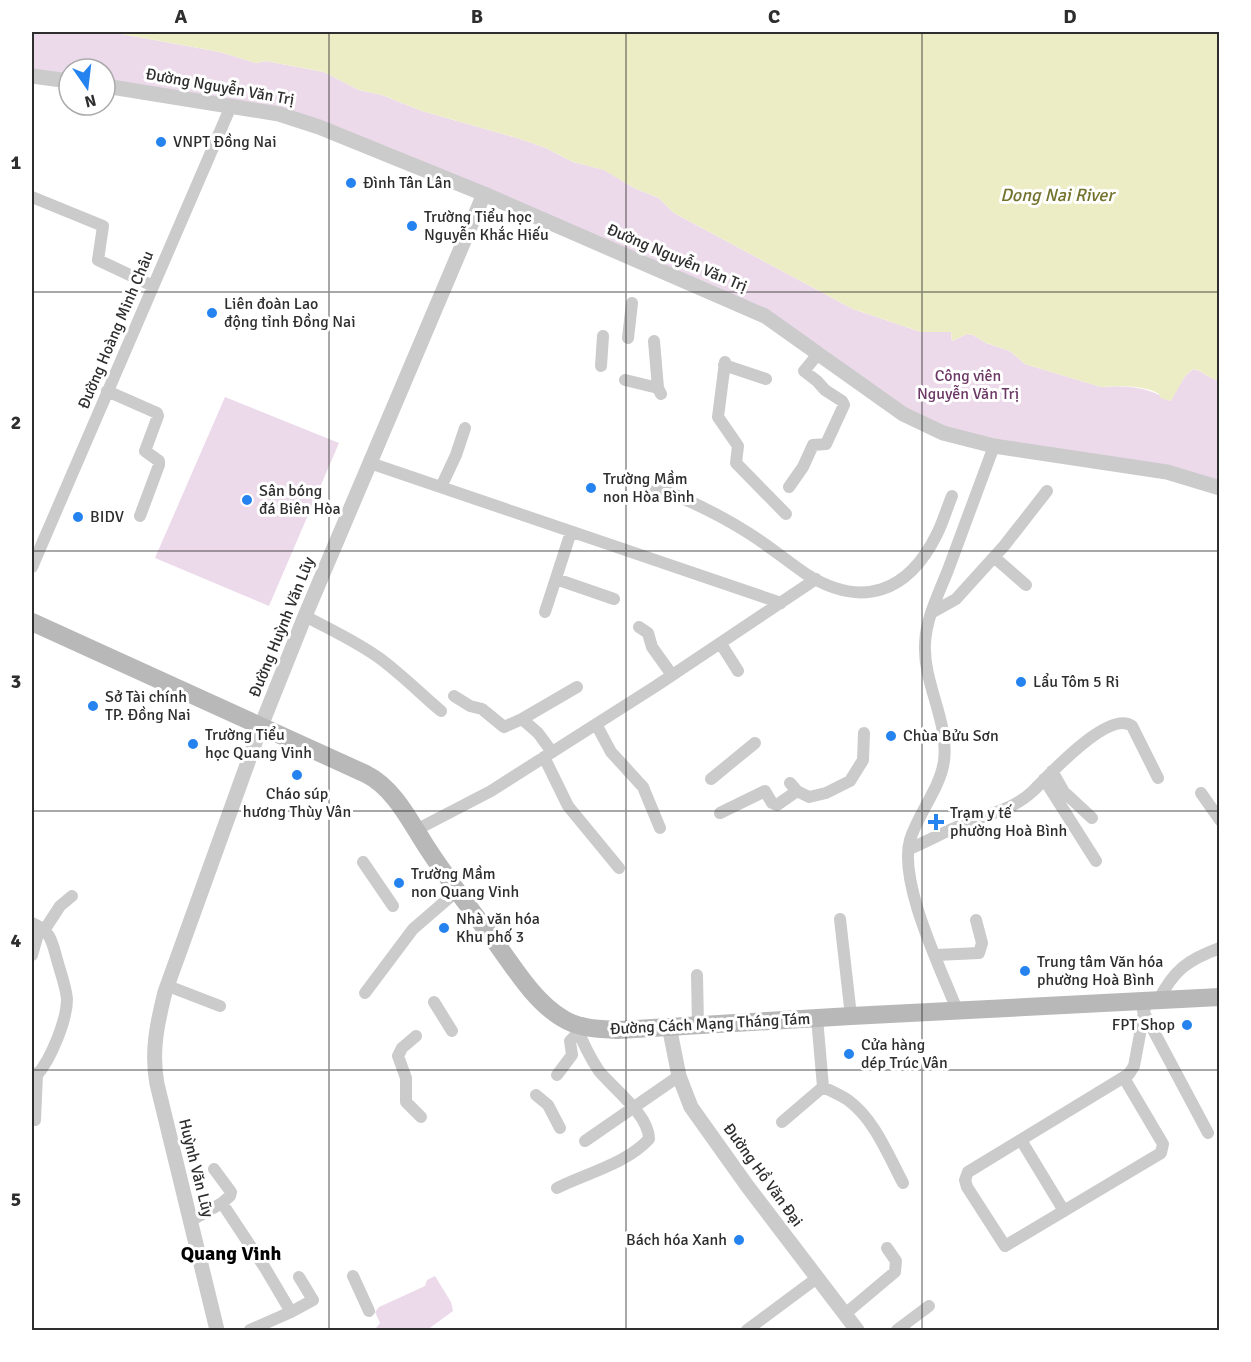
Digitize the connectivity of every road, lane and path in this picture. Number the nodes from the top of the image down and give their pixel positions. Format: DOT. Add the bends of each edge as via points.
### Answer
graph roads {
  1 [pos="32,76"];
  2 [pos="57,79"];
  3 [pos="117,88"];
  4 [pos="231,106"];
  5 [pos="484,194"];
  6 [pos="32,197"];
  7 [pos="153,286"];
  8 [pos="632,303"];
  9 [pos="603,336"];
  10 [pos="628,338"];
  11 [pos="654,341"];
  12 [pos="818,354"];
  13 [pos="601,366"];
  14 [pos="766,379"];
  15 [pos="626,380"];
  16 [pos="107,391"];
  17 [pos="465,428"];
  18 [pos="994,446"];
  19 [pos="370,463"];
  20 [pos="647,484"];
  21 [pos="441,487"];
  22 [pos="789,487"];
  23 [pos="1220,488"];
  24 [pos="1047,491"];
  25 [pos="952,496"];
  26 [pos="786,514"];
  27 [pos="140,516"];
  28 [pos="571,532"];
  29 [pos="994,557"];
  30 [pos="32,567"];
  31 [pos="556,579"];
  32 [pos="816,579"];
  33 [pos="1026,585"];
  34 [pos="614,599"];
  35 [pos="781,603"];
  36 [pos="545,612"];
  37 [pos="931,613"];
  38 [pos="305,616"];
  39 [pos="32,622"];
  40 [pos="639,627"];
  41 [pos="721,644"];
  42 [pos="738,670"];
  43 [pos="672,675"];
  44 [pos="577,687"];
  45 [pos="454,696"];
  46 [pos="441,711"];
  47 [pos="522,719"];
  48 [pos="596,724"];
  49 [pos="261,726"];
  50 [pos="864,733"];
  51 [pos="755,743"];
  52 [pos="548,754"];
  53 [pos="1048,775"];
  54 [pos="1158,778"];
  55 [pos="711,779"];
  56 [pos="1202,792"];
  57 [pos="720,813"];
  58 [pos="1092,818"];
  59 [pos="1220,820"];
  60 [pos="660,828"];
  61 [pos="416,830"];
  62 [pos="909,849"];
  63 [pos="1096,861"];
  64 [pos="363,862"];
  65 [pos="619,868"];
  66 [pos="457,891"];
  67 [pos="72,896"];
  68 [pos="393,906"];
  69 [pos="840,919"];
  70 [pos="976,920"];
  71 [pos="39,926"];
  72 [pos="1220,948"];
  73 [pos="936,955"];
  74 [pos="32,956"];
  75 [pos="697,975"];
  76 [pos="168,986"];
  77 [pos="365,993"];
  78 [pos="1220,997"];
  79 [pos="434,1002"];
  80 [pos="1149,1005"];
  81 [pos="220,1006"];
  82 [pos="957,1010"];
  83 [pos="850,1016"];
  84 [pos="817,1018"];
  85 [pos="698,1025"];
  86 [pos="669,1026"];
  87 [pos="576,1028"];
  88 [pos="452,1031"];
  89 [pos="416,1036"];
  90 [pos="34,1074"];
  91 [pos="557,1075"];
  92 [pos="678,1076"];
  93 [pos="1124,1078"];
  94 [pos="157,1084"];
  95 [pos="823,1087"];
  96 [pos="536,1095"];
  97 [pos="633,1107"];
  98 [pos="421,1118"];
  99 [pos="35,1120"];
  100 [pos="782,1122"];
  101 [pos="560,1128"];
  102 [pos="1208,1133"];
  103 [pos="1020,1140"];
  104 [pos="585,1141"];
  105 [pos="214,1169"];
  106 [pos="903,1183"];
  107 [pos="557,1188"];
  108 [pos="222,1203"];
  109 [pos="1064,1211"];
  110 [pos="190,1221"];
  111 [pos="887,1248"];
  112 [pos="352,1276"];
  113 [pos="299,1277"];
  114 [pos="817,1278"];
  115 [pos="929,1306"];
  116 [pos="369,1311"];
  117 [pos="291,1312"];
  118 [pos="844,1314"];
  119 [pos="217,1330"];
  120 [pos="250,1330"];
  121 [pos="747,1330"];
  122 [pos="857,1330"];
  123 [pos="897,1330"];
  1 -- 2 [label="street"];
  3 -- 4 [label="street, Đường Nguyễn Văn Trị"];
  4 -- 5 [label="street, Đường Nguyễn Văn Trị" via="310,123"];
  4 -- 7 [label="street, Đường Hoàng Minh Châu"];
  5 -- 12 [label="street, Đường Nguyễn Văn Trị" via="765,316"];
  5 -- 19 [label="street, Đường Huỳnh Văn Lũy"];
  6 -- 7 [label="street" via="103,226 98,260"];
  7 -- 16 [label="street, Đường Hoàng Minh Châu"];
  8 -- 10 [label="street"];
  9 -- 13 [label="street"];
  11 -- 15 [label="street" via="659,391"];
  12 -- 18 [label="street, Đường Nguyễn Văn Trị" via="903,414 943,433"];
  12 -- 22 [label="street" via="804,371 844,405 826,444 813,445"];
  14 -- 26 [label="street" via="724,364 718,417 738,446 736,463"];
  16 -- 27 [label="street" via="158,416 145,451 159,460 159,465"];
  16 -- 30 [label="street, Đường Hoàng Minh Châu"];
  17 -- 21 [label="street"];
  18 -- 23 [label="street, Đường Nguyễn Văn Trị" via="1167,472"];
  18 -- 37 [label="street"];
  19 -- 21 [label="street"];
  19 -- 38 [label="street, Đường Huỳnh Văn Lũy"];
  20 -- 32 [label="street" via="718,514"];
  21 -- 28 [label="street"];
  24 -- 29 [label="street"];
  25 -- 32 [label="street" via="930,546 896,584 855,594"];
  28 -- 31 [label="street"];
  28 -- 35 [label="street"];
  29 -- 33 [label="street"];
  29 -- 37 [label="street" via="956,598"];
  31 -- 34 [label="street"];
  31 -- 36 [label="street"];
  32 -- 35 [label="street"];
  35 -- 41 [label="street"];
  37 -- 62 [label="street" via="925,652 944,762"];
  38 -- 46 [label="street" via="380,659"];
  38 -- 49 [label="street, Đường Huỳnh Văn Lũy"];
  39 -- 49 [label="main road, Đường Cách Mạng Tháng Tám"];
  40 -- 43 [label="street" via="648,633 652,647"];
  41 -- 42 [label="street"];
  41 -- 43 [label="street"];
  43 -- 48 [label="street"];
  44 -- 47 [label="street"];
  45 -- 47 [label="street" via="504,727"];
  47 -- 52 [label="street" via="538,733"];
  48 -- 52 [label="street"];
  48 -- 60 [label="street" via="611,752 643,787"];
  49 -- 61 [label="main road, Đường Cách Mạng Tháng Tám" via="373,777"];
  49 -- 76 [label="street, Đường Huỳnh Văn Lũy"];
  50 -- 57 [label="street" via="863,760 850,781 839,788 806,797 794,787 777,805 765,791"];
  51 -- 55 [label="street"];
  52 -- 61 [label="street" via="475,800"];
  52 -- 65 [label="street" via="568,806"];
  53 -- 54 [label="street" via="1084,742 1127,723"];
  53 -- 58 [label="street"];
  53 -- 62 [label="street" via="1013,805"];
  53 -- 63 [label="street"];
  56 -- 59 [label="street"];
  61 -- 66 [label="main road, Đường Cách Mạng Tháng Tám"];
  62 -- 73 [label="street" via="912,888"];
  64 -- 68 [label="street"];
  66 -- 77 [label="street" via="413,929"];
  66 -- 87 [label="main road, Đường Cách Mạng Tháng Tám" via="540,1001"];
  67 -- 71 [label="street"];
  69 -- 83 [label="street"];
  70 -- 73 [label="street" via="982,943 979,953"];
  71 -- 74 [label="street"];
  71 -- 90 [label="street" via="53,944 67,1000 50,1057"];
  72 -- 80 [label="street" via="1185,963"];
  73 -- 82 [label="street"];
  75 -- 85 [label="street"];
  76 -- 81 [label="street"];
  76 -- 94 [label="street, Đường Huỳnh Văn Lũy" via="154,1033"];
  78 -- 80 [label="main road, Đường Cách Mạng Tháng Tám"];
  79 -- 88 [label="street"];
  80 -- 82 [label="main road, Đường Cách Mạng Tháng Tám"];
  80 -- 93 [label="street" via="1134,1066"];
  80 -- 102 [label="street"];
  82 -- 83 [label="main road, Đường Cách Mạng Tháng Tám"];
  83 -- 84 [label="main road, Đường Cách Mạng Tháng Tám"];
  84 -- 85 [label="main road, Đường Cách Mạng Tháng Tám"];
  84 -- 95 [label="street"];
  85 -- 86 [label="main road, Đường Cách Mạng Tháng Tám"];
  86 -- 87 [label="main road, Đường Cách Mạng Tháng Tám"];
  86 -- 92 [label="street, Đường Hồ Văn Đại"];
  87 -- 91 [label="street" via="570,1041 572,1055"];
  87 -- 97 [label="street" via="600,1072"];
  89 -- 98 [label="street" via="398,1056 406,1078 406,1102"];
  90 -- 99 [label="street"];
  92 -- 97 [label="street"];
  92 -- 114 [label="street, Đường Hồ Văn Đại" via="691,1107"];
  93 -- 103 [label="street"];
  93 -- 109 [label="street" via="1163,1148 1153,1159"];
  94 -- 110 [label="street, Huỳnh Văn Lũy"];
  95 -- 100 [label="street"];
  95 -- 106 [label="street" via="848,1100 862,1114"];
  96 -- 101 [label="street" via="548,1105"];
  97 -- 104 [label="street"];
  97 -- 107 [label="street" via="649,1139 623,1158"];
  103 -- 109 [label="street"];
  103 -- 109 [label="street" via="971,1169 965,1180 967,1188 1005,1246"];
  105 -- 108 [label="street" via="231,1192"];
  108 -- 110 [label="street"];
  108 -- 117 [label="street"];
  110 -- 119 [label="street, Huỳnh Văn Lũy"];
  111 -- 118 [label="street" via="896,1261 896,1272"];
  112 -- 116 [label="street"];
  113 -- 117 [label="street" via="313,1300"];
  114 -- 118 [label="street, Đường Hồ Văn Đại"];
  114 -- 121 [label="street"];
  115 -- 123 [label="street"];
  117 -- 120 [label="street"];
  118 -- 122 [label="street, Đường Hồ Văn Đại"];
}
